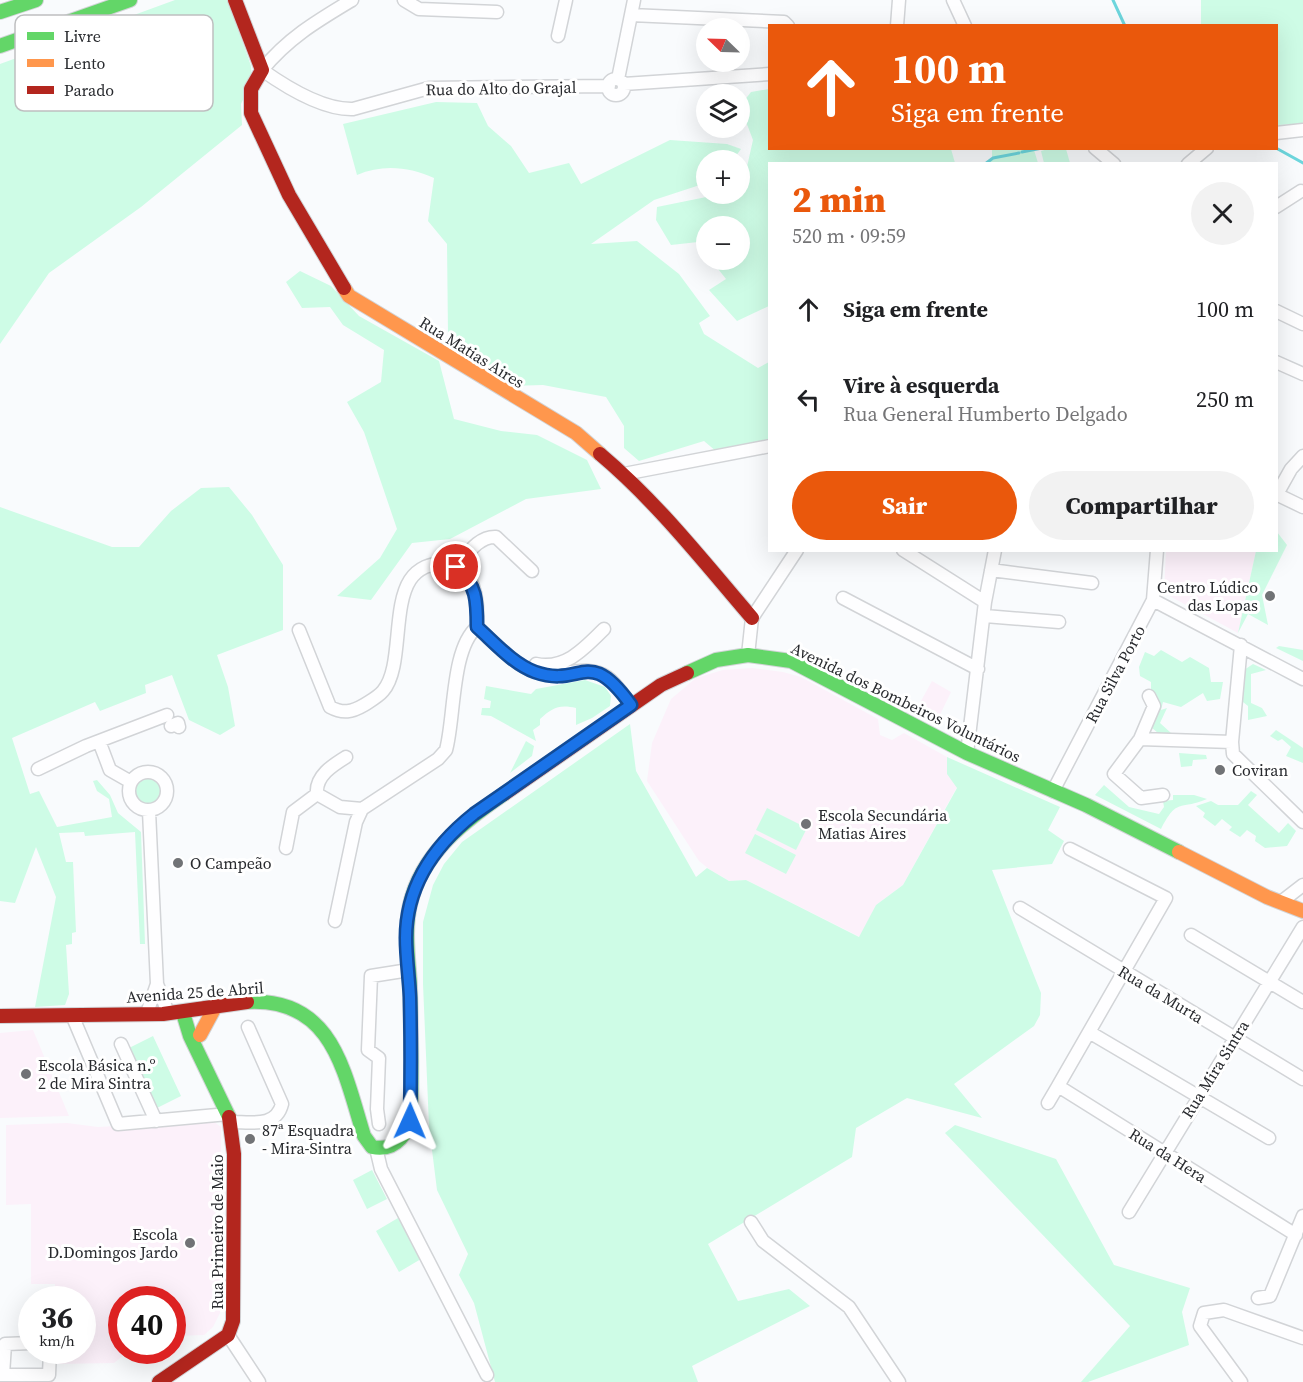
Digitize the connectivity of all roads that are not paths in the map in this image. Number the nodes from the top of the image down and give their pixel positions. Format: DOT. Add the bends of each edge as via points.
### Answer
graph roads {
  1 [pos="36,0"];
  2 [pos="130,0"];
  3 [pos="235,0"];
  4 [pos="352,0"];
  5 [pos="404,0"];
  6 [pos="566,0"];
  7 [pos="634,0"];
  8 [pos="899,0"];
  9 [pos="954,0"];
  10 [pos="0,12"];
  11 [pos="497,12"];
  12 [pos="88,15"];
  13 [pos="630,15"];
  14 [pos="786,24"];
  15 [pos="897,24"];
  16 [pos="964,24"];
  17 [pos="558,36"];
  18 [pos="15,41"];
  19 [pos="0,46"];
  20 [pos="262,70"];
  21 [pos="768,75"];
  22 [pos="617,83"];
  23 [pos="1303,130"];
  24 [pos="1278,133"];
  25 [pos="1097,150"];
  26 [pos="1205,150"];
  27 [pos="1112,162"];
  28 [pos="1190,162"];
  29 [pos="1301,191"];
  30 [pos="1278,206"];
  31 [pos="1278,311"];
  32 [pos="1303,324"];
  33 [pos="1278,363"];
  34 [pos="1303,374"];
  35 [pos="768,446"];
  36 [pos="1303,456"];
  37 [pos="1291,469"];
  38 [pos="1278,471"];
  39 [pos="624,474"];
  40 [pos="1280,496"];
  41 [pos="1303,507"];
  42 [pos="796,552"];
  43 [pos="906,552"];
  44 [pos="995,552"];
  45 [pos="1157,552"];
  46 [pos="456,567"];
  47 [pos="991,570"];
  48 [pos="532,571"];
  49 [pos="1092,583"];
  50 [pos="843,598"];
  51 [pos="1153,600"];
  52 [pos="985,603"];
  53 [pos="985,616"];
  54 [pos="752,618"];
  55 [pos="1059,622"];
  56 [pos="477,627"];
  57 [pos="603,629"];
  58 [pos="299,630"];
  59 [pos="1241,645"];
  60 [pos="748,655"];
  61 [pos="517,661"];
  62 [pos="978,669"];
  63 [pos="1303,679"];
  64 [pos="1149,696"];
  65 [pos="631,705"];
  66 [pos="172,723"];
  67 [pos="1140,739"];
  68 [pos="99,741"];
  69 [pos="1232,742"];
  70 [pos="967,753"];
  71 [pos="346,757"];
  72 [pos="38,769"];
  73 [pos="130,782"];
  74 [pos="1053,791"];
  75 [pos="317,794"];
  76 [pos="1163,795"];
  77 [pos="362,809"];
  78 [pos="148,811"];
  79 [pos="1303,822"];
  80 [pos="286,848"];
  81 [pos="1070,849"];
  82 [pos="1303,885"];
  83 [pos="1281,902"];
  84 [pos="1020,908"];
  85 [pos="1303,911"];
  86 [pos="335,921"];
  87 [pos="1303,927"];
  88 [pos="1191,936"];
  89 [pos="409,970"];
  90 [pos="1125,972"];
  91 [pos="1269,981"];
  92 [pos="157,984"];
  93 [pos="1303,1002"];
  94 [pos="214,1009"];
  95 [pos="190,1012"];
  96 [pos="147,1013"];
  97 [pos="168,1013"];
  98 [pos="72,1015"];
  99 [pos="0,1016"];
  100 [pos="248,1027"];
  101 [pos="1089,1032"];
  102 [pos="200,1035"];
  103 [pos="1234,1038"];
  104 [pos="121,1044"];
  105 [pos="199,1053"];
  106 [pos="1303,1079"];
  107 [pos="1058,1086"];
  108 [pos="1198,1096"];
  109 [pos="1048,1103"];
  110 [pos="229,1118"];
  111 [pos="156,1121"];
  112 [pos="379,1124"];
  113 [pos="1269,1138"];
  114 [pos="376,1148"];
  115 [pos="1164,1152"];
  116 [pos="1129,1212"];
  117 [pos="1303,1216"];
  118 [pos="751,1222"];
  119 [pos="1296,1235"];
  120 [pos="1258,1298"];
  121 [pos="228,1335"];
  122 [pos="1303,1338"];
  123 [pos="18,1344"];
  124 [pos="49,1364"];
  125 [pos="2,1375"];
  126 [pos="487,1375"];
  127 [pos="159,1382"];
  128 [pos="259,1382"];
  129 [pos="899,1382"];
  130 [pos="1241,1382"];
  1 -- 10 [label="main road"];
  2 -- 12 [label="main road"];
  3 -- 20 [label="main road"];
  4 -- 20 [label="street" via="280,47"];
  5 -- 11 [label="street" via="419,9"];
  6 -- 17 [label="street"];
  7 -- 13 [label="street"];
  8 -- 15 [label="street"];
  9 -- 16 [label="street"];
  13 -- 14 [label="street"];
  13 -- 22 [label="street"];
  18 -- 19 [label="main road"];
  20 -- 22 [label="street, Rua do Alto do Grajal" via="277,81 341,110 429,88"];
  20 -- 39 [label="main road, Rua Matias Aires" via="251,89 250,113 289,195 349,296 576,434"];
  21 -- 22 [label="street, Rua do Alto do Grajal"];
  23 -- 24 [label="street"];
  25 -- 27 [label="street"];
  26 -- 28 [label="street"];
  29 -- 30 [label="street"];
  31 -- 32 [label="street"];
  33 -- 34 [label="street"];
  35 -- 39 [label="street"];
  36 -- 37 [label="street"];
  37 -- 38 [label="street"];
  37 -- 40 [label="street"];
  39 -- 54 [label="main road, Rua Matias Aires"];
  40 -- 41 [label="street"];
  42 -- 54 [label="street"];
  43 -- 52 [label="street"];
  44 -- 47 [label="street"];
  45 -- 51 [label="street, Rua Silva Porto"];
  46 -- 48 [label="street" via="480,541 496,537"];
  46 -- 56 [label="street" via="473,586"];
  46 -- 58 [label="street" via="436,562 422,568 410,580 390,678 383,692 354,711 330,707"];
  47 -- 49 [label="street"];
  47 -- 52 [label="street"];
  50 -- 62 [label="street"];
  51 -- 59 [label="street"];
  51 -- 74 [label="street, Rua Silva Porto"];
  52 -- 53 [label="street"];
  53 -- 55 [label="street"];
  53 -- 62 [label="street"];
  54 -- 60 [label="street"];
  56 -- 61 [label="street"];
  56 -- 77 [label="street" via="462,648 446,750"];
  57 -- 61 [label="street" via="566,661 547,666"];
  59 -- 63 [label="street"];
  59 -- 69 [label="street"];
  60 -- 65 [label="main road, Avenida dos Bombeiros Voluntários" via="716,660 686,672"];
  60 -- 70 [label="main road, Avenida dos Bombeiros Voluntários" via="791,661"];
  61 -- 65 [label="street" via="546,674 589,670 598,673 608,678"];
  62 -- 70 [label="street"];
  64 -- 67 [label="street" via="1154,706"];
  65 -- 89 [label="main road, Avenida dos Bombeiros Voluntários" via="474,814 437,848 425,865 410,907 406,938"];
  66 -- 68 [label="street"];
  67 -- 69 [label="street"];
  67 -- 76 [label="street" via="1114,774 1141,798"];
  68 -- 72 [label="street"];
  68 -- 73 [label="street" via="110,770"];
  69 -- 79 [label="street" via="1233,754"];
  70 -- 74 [label="main road, Avenida dos Bombeiros Voluntários"];
  71 -- 75 [label="street" via="324,773 316,786"];
  73 -- 78 [label="street" via="128,793 133,804"];
  73 -- 78 [label="street" via="149,772 166,784 166,799"];
  74 -- 83 [label="main road, Avenida dos Bombeiros Voluntários"];
  75 -- 77 [label="street" via="340,807"];
  75 -- 80 [label="street" via="293,812"];
  77 -- 86 [label="street"];
  78 -- 92 [label="street"];
  81 -- 90 [label="street" via="1166,898"];
  82 -- 83 [label="street"];
  83 -- 85 [label="main road, Avenida dos Bombeiros Voluntários"];
  84 -- 90 [label="street, Rua da Murta"];
  87 -- 91 [label="street, Rua Mira Sintra"];
  88 -- 91 [label="street"];
  89 -- 112 [label="street" via="371,976 368,1050 379,1058"];
  89 -- 114 [label="main road, Avenida dos Bombeiros Voluntários" via="410,1121 400,1140"];
  90 -- 101 [label="street"];
  90 -- 103 [label="street, Rua da Murta"];
  91 -- 93 [label="street"];
  91 -- 103 [label="street, Rua Mira Sintra"];
  92 -- 96 [label="street"];
  92 -- 97 [label="street"];
  94 -- 95 [label="main road, Avenida 25 de Abril"];
  94 -- 102 [label="main road"];
  94 -- 114 [label="main road, Avenida 25 de Abril" via="242,1002 271,1003 308,1017 333,1044 364,1136"];
  95 -- 97 [label="main road, Avenida 25 de Abril"];
  95 -- 102 [label="main road, Rua Primeiro de Maio"];
  95 -- 105 [label="main road, Rua Primeiro de Maio" via="190,1036"];
  96 -- 97 [label="main road, Avenida 25 de Abril"];
  96 -- 98 [label="main road, Avenida 25 de Abril"];
  98 -- 99 [label="main road, Avenida 25 de Abril"];
  98 -- 111 [label="street" via="118,1124"];
  100 -- 110 [label="street" via="282,1104 280,1113 271,1120"];
  101 -- 107 [label="street"];
  101 -- 108 [label="street"];
  102 -- 105 [label="main road, Rua Primeiro de Maio"];
  103 -- 106 [label="street, Rua da Murta"];
  103 -- 108 [label="street, Rua Mira Sintra"];
  104 -- 111 [label="street"];
  105 -- 110 [label="main road, Rua Primeiro de Maio"];
  107 -- 109 [label="street"];
  107 -- 115 [label="street, Rua da Hera"];
  108 -- 113 [label="street"];
  108 -- 115 [label="street, Rua Mira Sintra"];
  110 -- 111 [label="street"];
  110 -- 121 [label="main road, Rua Primeiro de Maio" via="234,1154 233,1322"];
  114 -- 126 [label="street, Avenida 25 de Abril" via="381,1169"];
  115 -- 116 [label="street, Rua Mira Sintra"];
  115 -- 119 [label="street, Rua da Hera"];
  117 -- 119 [label="street"];
  118 -- 129 [label="street" via="763,1241 849,1307"];
  119 -- 120 [label="street" via="1270,1296"];
  121 -- 127 [label="main road"];
  121 -- 128 [label="street"];
  122 -- 130 [label="street" via="1224,1310 1204,1313 1200,1326"];
  123 -- 125 [label="street" via="5,1344"];
  124 -- 125 [label="street" via="49,1374"];
}
